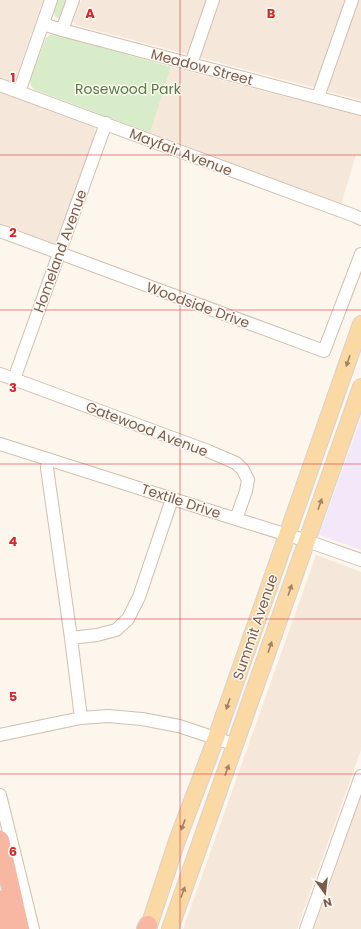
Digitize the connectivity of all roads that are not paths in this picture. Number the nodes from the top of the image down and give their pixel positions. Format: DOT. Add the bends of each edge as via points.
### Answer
graph roads {
  1 [pos="51,0"];
  2 [pos="73,0"];
  3 [pos="213,0"];
  4 [pos="352,0"];
  5 [pos="43,24"];
  6 [pos="62,30"];
  7 [pos="191,64"];
  8 [pos="0,85"];
  9 [pos="19,92"];
  10 [pos="318,97"];
  11 [pos="361,109"];
  12 [pos="106,123"];
  13 [pos="361,219"];
  14 [pos="0,231"];
  15 [pos="60,254"];
  16 [pos="361,254"];
  17 [pos="357,280"];
  18 [pos="361,324"];
  19 [pos="0,374"];
  20 [pos="14,379"];
  21 [pos="361,387"];
  22 [pos="0,444"];
  23 [pos="48,459"];
  24 [pos="172,498"];
  25 [pos="236,519"];
  26 [pos="287,535"];
  27 [pos="307,541"];
  28 [pos="361,560"];
  29 [pos="71,638"];
  30 [pos="81,718"];
  31 [pos="0,735"];
  32 [pos="216,738"];
  33 [pos="236,744"];
  34 [pos="361,776"];
  35 [pos="0,795"];
  36 [pos="0,840"];
  37 [pos="0,900"];
  38 [pos="155,906"];
  39 [pos="175,914"];
  40 [pos="147,928"];
  41 [pos="6,929"];
  42 [pos="20,929"];
  43 [pos="33,929"];
  44 [pos="170,929"];
  45 [pos="306,929"];
  1 -- 5 [label="street"];
  2 -- 6 [label="street"];
  3 -- 7 [label="street"];
  4 -- 10 [label="street"];
  5 -- 6 [label="street, Meadow Street"];
  5 -- 9 [label="street"];
  6 -- 7 [label="street, Meadow Street"];
  7 -- 10 [label="street, Meadow Street"];
  8 -- 9 [label="street, Mayfair Avenue"];
  9 -- 12 [label="street, Mayfair Avenue"];
  10 -- 11 [label="street, Meadow Street"];
  12 -- 13 [label="street, Mayfair Avenue"];
  12 -- 15 [label="street, Homeland Avenue"];
  14 -- 15 [label="street, Woodside Drive"];
  15 -- 17 [label="street, Woodside Drive" via="324,350"];
  15 -- 20 [label="street, Homeland Avenue"];
  16 -- 17 [label="street"];
  18 -- 26 [label="main road, Summit Avenue, one-way"];
  19 -- 20 [label="street, Gatewood Avenue"];
  20 -- 25 [label="street, Gatewood Avenue" via="208,451 236,464 248,480"];
  27 -- 21 [label="main road, Summit Avenue, one-way"];
  22 -- 23 [label="street, Textile Drive"];
  23 -- 24 [label="street, Textile Drive"];
  23 -- 29 [label="street" via="47,468"];
  24 -- 25 [label="street, Textile Drive"];
  24 -- 29 [label="street" via="139,597 128,619 116,630"];
  25 -- 26 [label="street, Textile Drive"];
  26 -- 27 [label="street, Textile Drive"];
  26 -- 32 [label="main road, Summit Avenue, one-way"];
  27 -- 28 [label="street, Textile Drive"];
  33 -- 27 [label="main road, Summit Avenue, one-way"];
  29 -- 30 [label="street"];
  30 -- 31 [label="street"];
  30 -- 32 [label="street" via="108,716 142,719 179,726"];
  32 -- 33 [label="street"];
  32 -- 38 [label="main road, Summit Avenue, one-way"];
  39 -- 33 [label="main road, Summit Avenue, one-way"];
  34 -- 45 [label="street"];
  35 -- 43 [label="street"];
  36 -- 42 [label="highway"];
  37 -- 41 [label="highway"];
  38 -- 39 [label="main road"];
  38 -- 40 [label="main road, Summit Avenue"];
  39 -- 44 [label="main road, Summit Avenue"];
}
